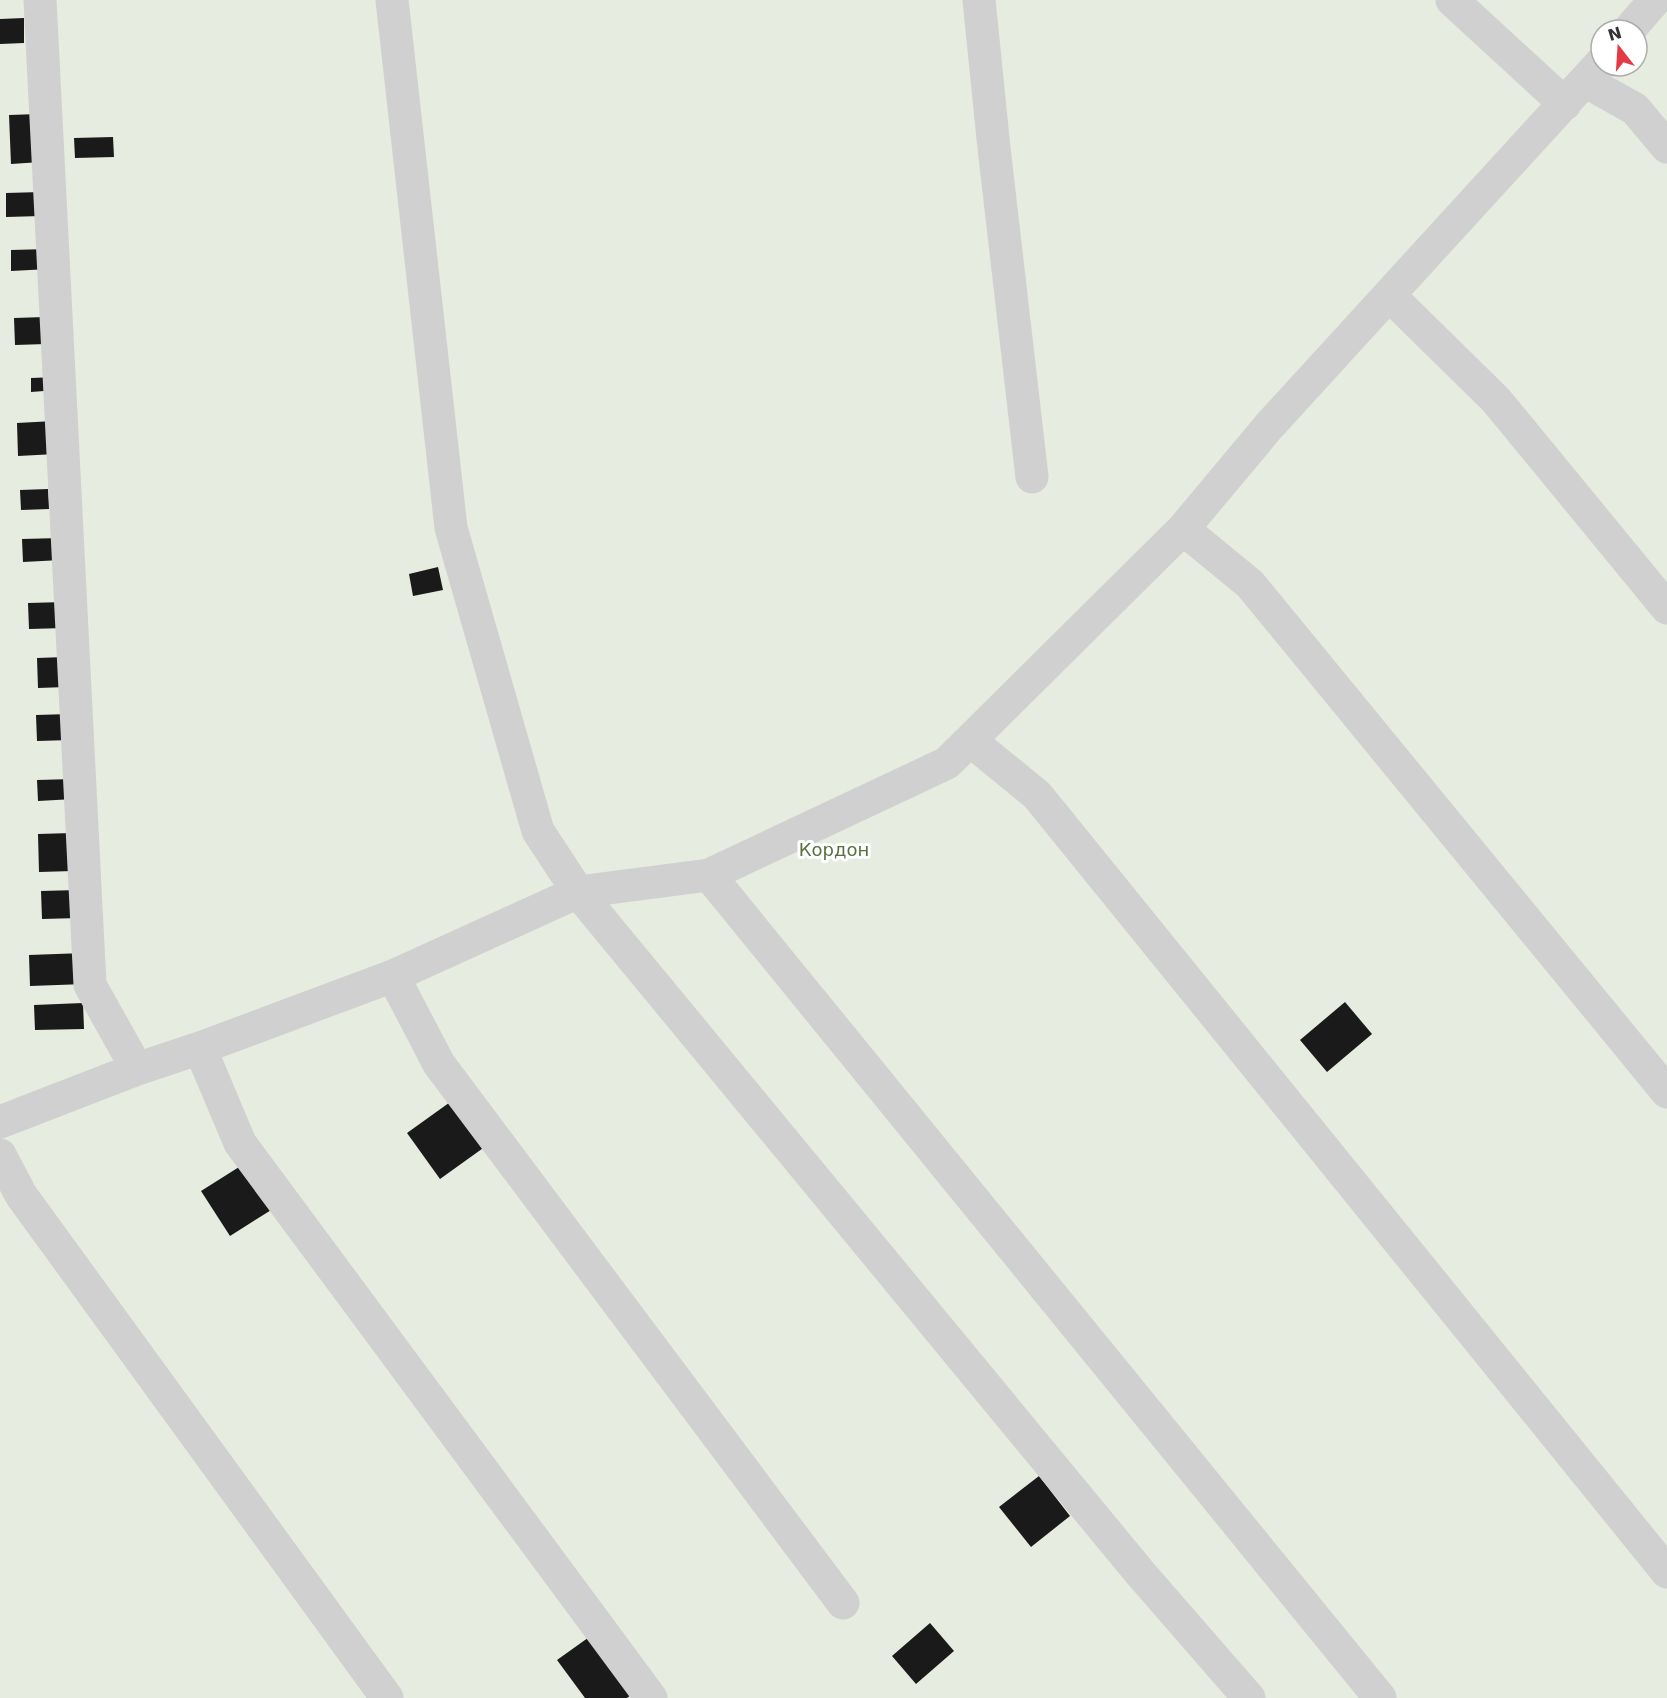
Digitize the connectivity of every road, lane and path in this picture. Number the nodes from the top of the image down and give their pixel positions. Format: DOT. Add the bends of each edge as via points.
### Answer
graph roads {
  1 [pos="40,0"];
  2 [pos="392,0"];
  3 [pos="979,0"];
  4 [pos="1452,0"];
  5 [pos="1655,0"];
  6 [pos="1639,18"];
  7 [pos="1584,83"];
  8 [pos="1667,147"];
  9 [pos="1389,295"];
  10 [pos="1032,477"];
  11 [pos="1183,529"];
  12 [pos="1667,608"];
  13 [pos="971,741"];
  14 [pos="709,875"];
  15 [pos="578,892"];
  16 [pos="393,976"];
  17 [pos="200,1048"];
  18 [pos="137,1069"];
  19 [pos="1667,1092"];
  20 [pos="0,1122"];
  21 [pos="0,1155"];
  22 [pos="1667,1572"];
  23 [pos="843,1603"];
  24 [pos="387,1698"];
  25 [pos="651,1698"];
  26 [pos="1249,1698"];
  27 [pos="1380,1698"];
  1 -- 18 [label="street" via="90,986"];
  2 -- 15 [label="street" via="451,528 538,831"];
  3 -- 10 [label="street"];
  4 -- 7 [label="street"];
  5 -- 6 [label="street"];
  7 -- 8 [label="street" via="1635,109"];
  7 -- 9 [label="street"];
  9 -- 11 [label="street" via="1269,426"];
  9 -- 12 [label="street" via="1496,400"];
  11 -- 13 [label="street"];
  11 -- 19 [label="street" via="1250,584"];
  13 -- 14 [label="street" via="947,763"];
  13 -- 22 [label="street" via="1037,795"];
  14 -- 15 [label="street"];
  14 -- 27 [label="street"];
  15 -- 16 [label="street"];
  15 -- 26 [label="street" via="1134,1565"];
  16 -- 17 [label="street"];
  16 -- 23 [label="street" via="439,1064"];
  17 -- 18 [label="street"];
  17 -- 25 [label="street" via="240,1143"];
  18 -- 20 [label="street"];
  21 -- 24 [label="street" via="21,1195"];
}
